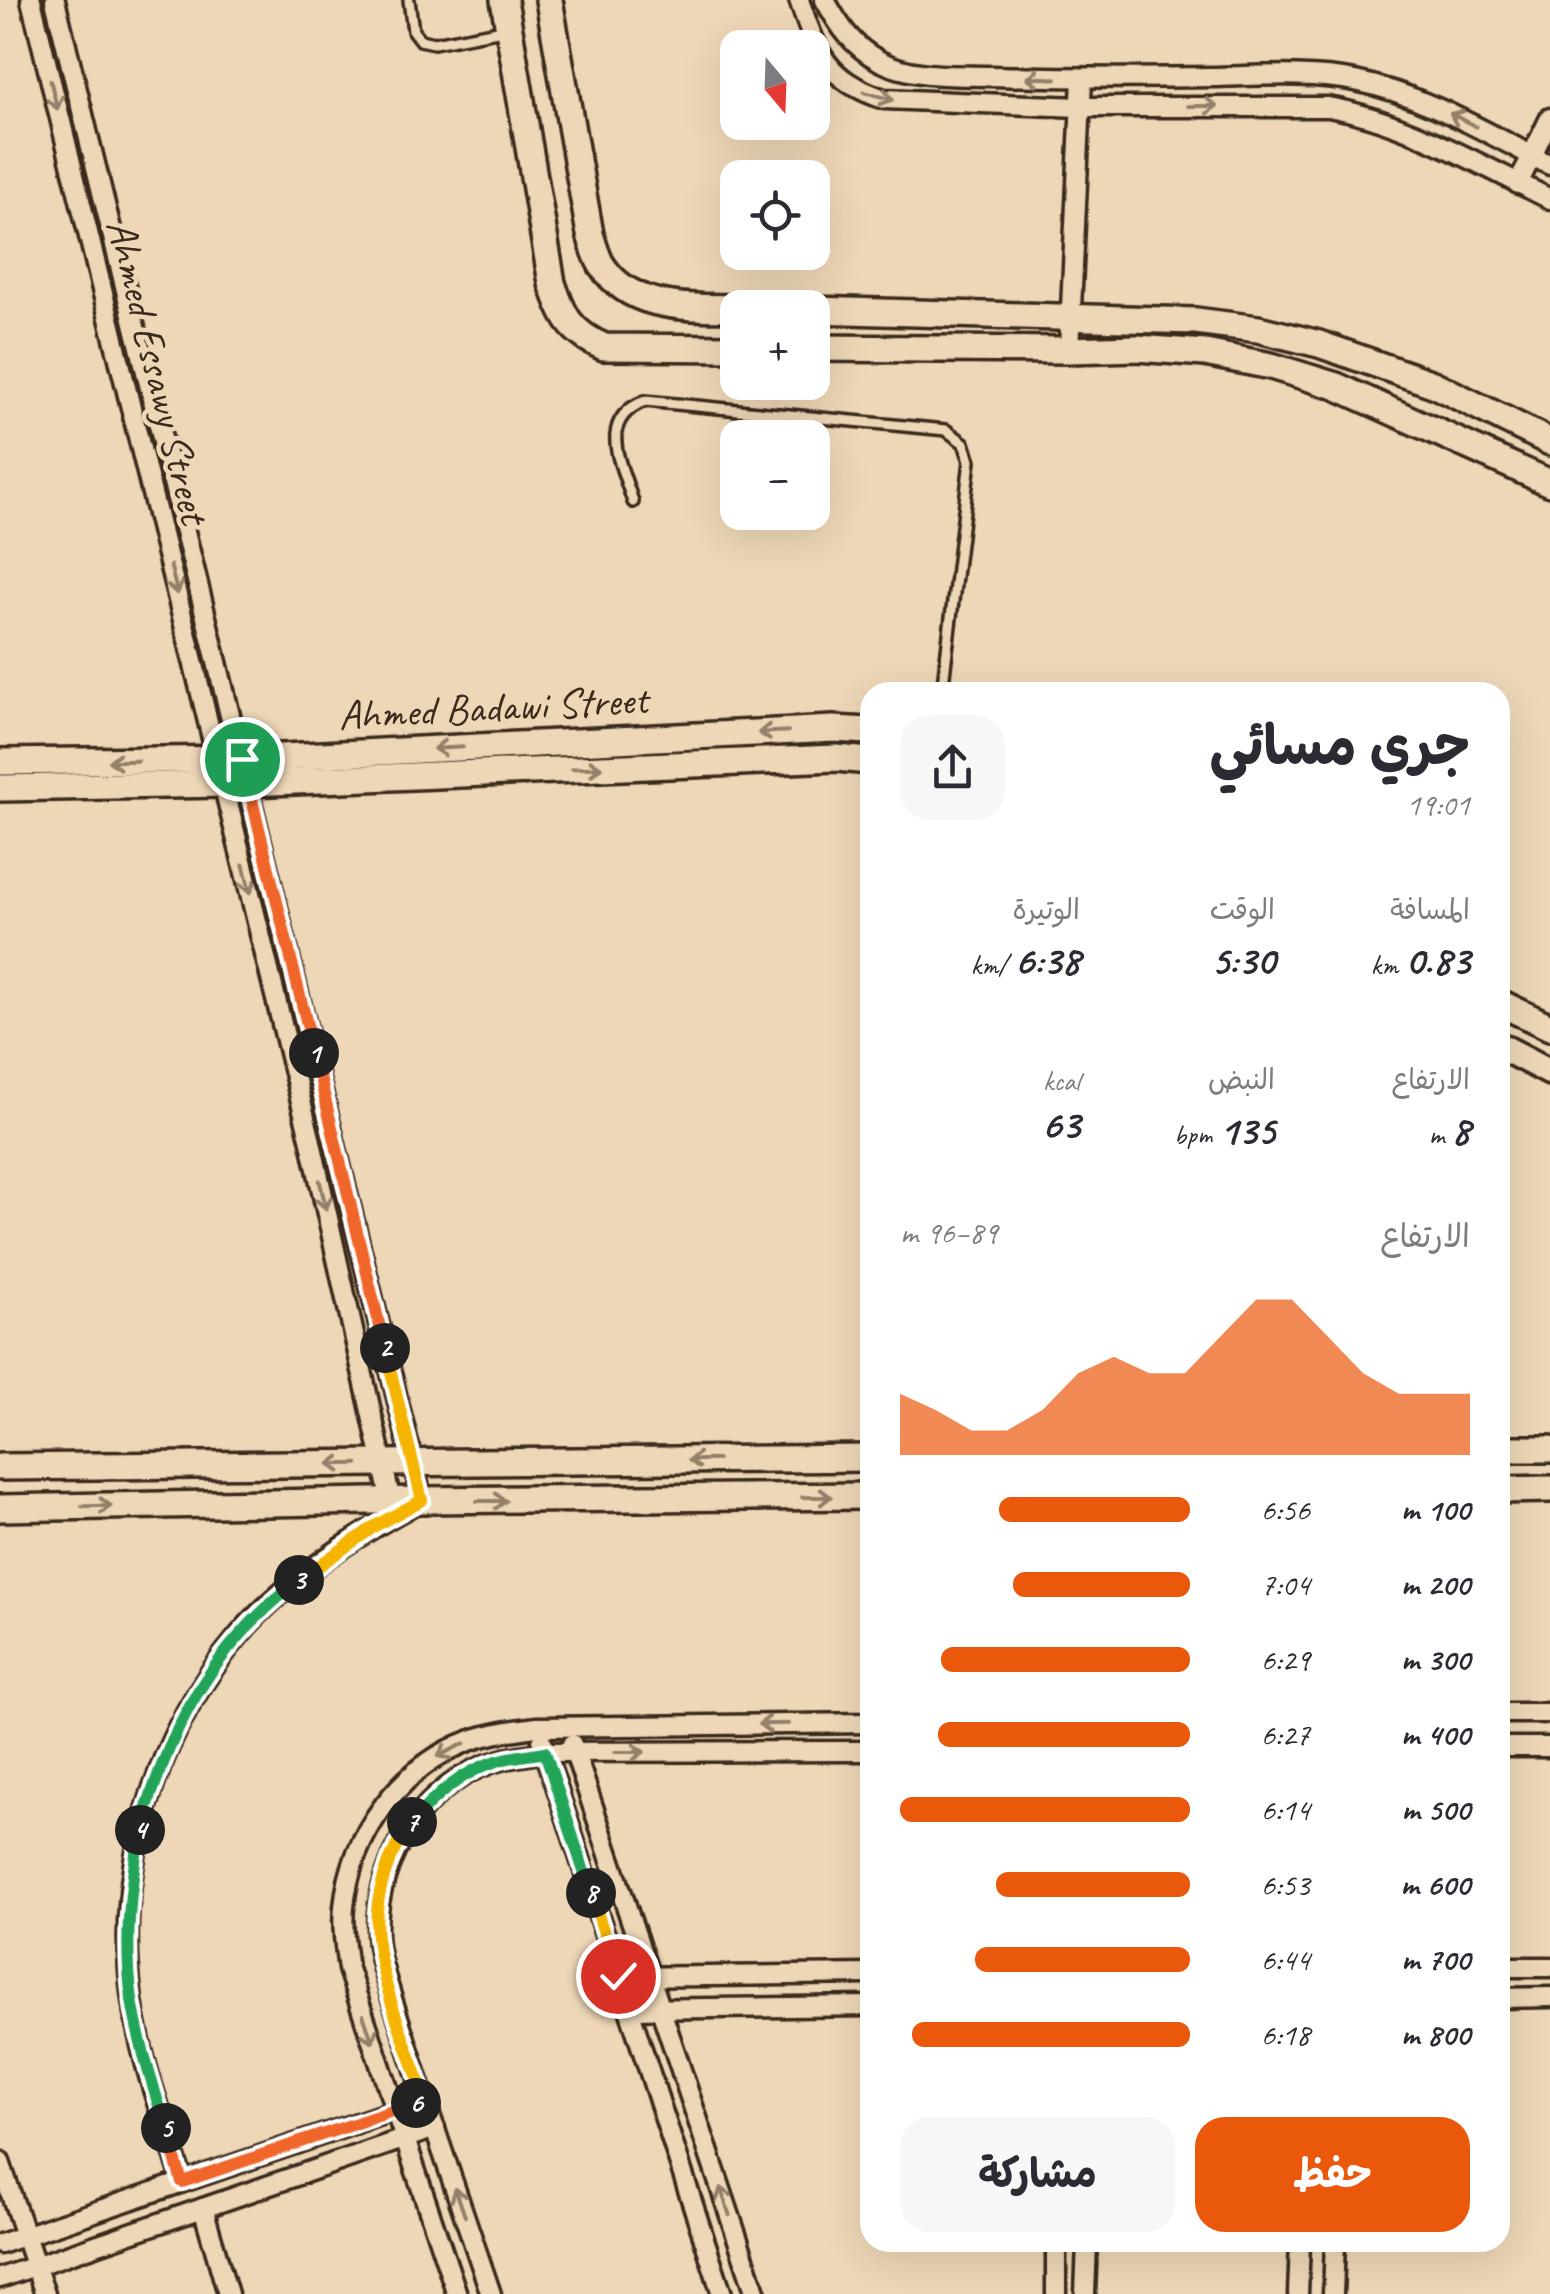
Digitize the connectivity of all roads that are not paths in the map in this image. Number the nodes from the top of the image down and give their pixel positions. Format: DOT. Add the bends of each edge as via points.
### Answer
graph roads {
  1 [pos="31,0"];
  2 [pos="55,0"];
  3 [pos="409,0"];
  4 [pos="504,0"];
  5 [pos="549,0"];
  6 [pos="798,0"];
  7 [pos="825,0"];
  8 [pos="509,29"];
  9 [pos="1082,79"];
  10 [pos="1080,107"];
  11 [pos="1550,118"];
  12 [pos="1532,156"];
  13 [pos="1550,165"];
  14 [pos="1518,184"];
  15 [pos="1548,193"];
  16 [pos="720,307"];
  17 [pos="830,310"];
  18 [pos="1070,317"];
  19 [pos="720,348"];
  20 [pos="830,348"];
  21 [pos="1069,350"];
  22 [pos="1550,442"];
  23 [pos="1550,483"];
  24 [pos="633,502"];
  25 [pos="943,682"];
  26 [pos="860,730"];
  27 [pos="860,760"];
  28 [pos="0,762"];
  29 [pos="233,771"];
  30 [pos="0,788"];
  31 [pos="1510,1008"];
  32 [pos="1550,1027"];
  33 [pos="1510,1051"];
  34 [pos="1550,1072"];
  35 [pos="1510,1449"];
  36 [pos="1550,1449"];
  37 [pos="860,1458"];
  38 [pos="383,1464"];
  39 [pos="414,1464"];
  40 [pos="0,1468"];
  41 [pos="1550,1489"];
  42 [pos="1510,1490"];
  43 [pos="860,1496"];
  44 [pos="422,1500"];
  45 [pos="391,1501"];
  46 [pos="0,1508"];
  47 [pos="1550,1712"];
  48 [pos="1510,1713"];
  49 [pos="860,1723"];
  50 [pos="537,1727"];
  51 [pos="567,1727"];
  52 [pos="1510,1747"];
  53 [pos="1550,1747"];
  54 [pos="860,1751"];
  55 [pos="545,1752"];
  56 [pos="575,1752"];
  57 [pos="1510,1967"];
  58 [pos="1550,1967"];
  59 [pos="860,1974"];
  60 [pos="649,1975"];
  61 [pos="618,1976"];
  62 [pos="1550,1997"];
  63 [pos="1510,1998"];
  64 [pos="860,2006"];
  65 [pos="629,2009"];
  66 [pos="660,2009"];
  67 [pos="426,2100"];
  68 [pos="396,2110"];
  69 [pos="435,2128"];
  70 [pos="405,2138"];
  71 [pos="0,2162"];
  72 [pos="182,2182"];
  73 [pos="203,2208"];
  74 [pos="25,2236"];
  75 [pos="0,2244"];
  76 [pos="1056,2252"];
  77 [pos="1087,2252"];
  78 [pos="1300,2252"];
  79 [pos="1335,2252"];
  80 [pos="35,2266"];
  81 [pos="0,2278"];
  82 [pos="44,2294"];
  83 [pos="228,2294"];
  84 [pos="457,2294"];
  85 [pos="490,2294"];
  86 [pos="722,2294"];
  87 [pos="756,2294"];
  88 [pos="1056,2294"];
  89 [pos="1085,2294"];
  90 [pos="1298,2294"];
  91 [pos="1333,2294"];
  1 -- 29 [label="street, Ahmed Essawy Street, one-way"];
  2 -- 29 [label="street, Ahmed Essawy Street"];
  3 -- 8 [label="lane" via="420,40"];
  4 -- 8 [label="street"];
  5 -- 16 [label="street" via="590,234 602,265 625,289 654,304"];
  6 -- 10 [label="street, one-way" via="825,61 860,91 884,99"];
  9 -- 7 [label="street, one-way" via="938,74 883,63 860,49"];
  8 -- 19 [label="street" via="552,282 568,323 604,347"];
  9 -- 10 [label="street"];
  12 -- 9 [label="street, one-way" via="1441,109 1355,81"];
  10 -- 14 [label="street, one-way" via="1328,107 1403,129"];
  10 -- 18 [label="street"];
  11 -- 12 [label="street"];
  12 -- 13 [label="street"];
  12 -- 14 [label="street"];
  14 -- 15 [label="street"];
  17 -- 18 [label="street"];
  18 -- 21 [label="street"];
  18 -- 22 [label="street" via="1196,321 1319,344 1434,384"];
  20 -- 21 [label="street"];
  21 -- 23 [label="street" via="1205,353 1271,366 1336,386"];
  24 -- 25 [label="lane" via="614,440 618,422 645,401 946,430 964,444 970,461"];
  26 -- 29 [label="street, Ahmed Badawi Street, one-way"];
  29 -- 27 [label="street, Ahmed Badawi Street, one-way"];
  29 -- 28 [label="street, Ahmed Badawi Street, one-way"];
  29 -- 30 [label="street, Ahmed Badawi Street"];
  29 -- 38 [label="street, one-way"];
  29 -- 39 [label="street"];
  31 -- 32 [label="street"];
  33 -- 34 [label="street"];
  35 -- 36 [label="street"];
  37 -- 39 [label="street, one-way"];
  38 -- 39 [label="street"];
  38 -- 40 [label="street, one-way"];
  38 -- 45 [label="street"];
  39 -- 44 [label="street"];
  41 -- 42 [label="street"];
  44 -- 43 [label="street, one-way"];
  44 -- 45 [label="street"];
  44 -- 72 [label="street" via="328,1558 242,1631 207,1676 156,1776 133,1868 128,1943 144,2055"];
  46 -- 45 [label="street, one-way"];
  47 -- 48 [label="street"];
  49 -- 51 [label="street, one-way"];
  50 -- 51 [label="street"];
  50 -- 55 [label="street"];
  50 -- 68 [label="street, one-way" via="497,1732 439,1755 392,1795 359,1848 346,1892 348,1969"];
  51 -- 56 [label="street"];
  52 -- 53 [label="street"];
  56 -- 54 [label="street, one-way"];
  55 -- 56 [label="street"];
  55 -- 61 [label="street"];
  55 -- 67 [label="street" via="463,1776 432,1799 390,1861 377,1935"];
  56 -- 60 [label="street"];
  57 -- 58 [label="street"];
  59 -- 60 [label="street"];
  60 -- 61 [label="street"];
  60 -- 66 [label="street"];
  61 -- 65 [label="street"];
  62 -- 63 [label="street"];
  64 -- 66 [label="street"];
  65 -- 66 [label="street"];
  65 -- 86 [label="street"];
  87 -- 66 [label="street, one-way"];
  67 -- 68 [label="street"];
  67 -- 69 [label="street"];
  68 -- 70 [label="street"];
  68 -- 72 [label="street"];
  69 -- 70 [label="street"];
  85 -- 69 [label="street, one-way"];
  70 -- 73 [label="street"];
  70 -- 84 [label="street"];
  71 -- 74 [label="street"];
  72 -- 74 [label="street"];
  73 -- 80 [label="street"];
  73 -- 83 [label="street"];
  74 -- 75 [label="street"];
  74 -- 80 [label="street"];
  76 -- 88 [label="street"];
  77 -- 89 [label="street"];
  78 -- 90 [label="street"];
  79 -- 91 [label="street"];
  80 -- 81 [label="street"];
  80 -- 82 [label="street"];
}
